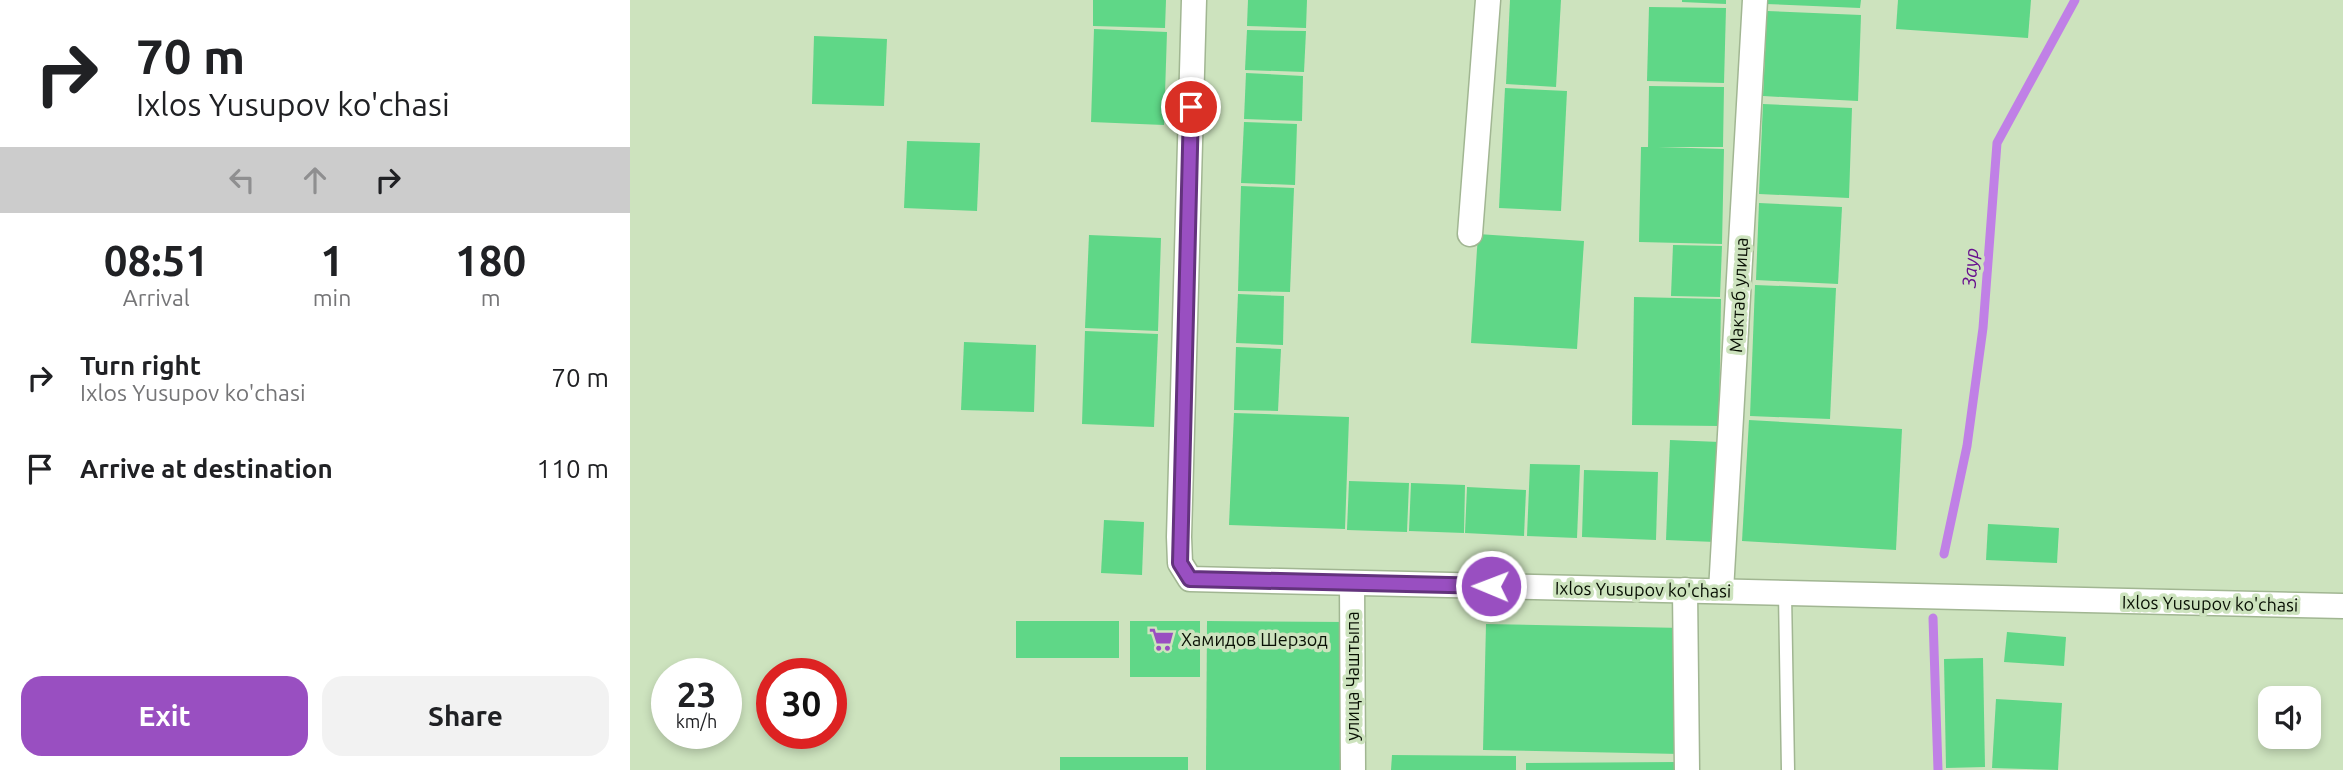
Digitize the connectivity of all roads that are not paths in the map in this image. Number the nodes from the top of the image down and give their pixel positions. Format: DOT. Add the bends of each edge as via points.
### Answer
graph roads {
  1 [pos="1194,0"];
  2 [pos="1488,0"];
  3 [pos="1755,0"];
  4 [pos="1470,234"];
  5 [pos="1352,583"];
  6 [pos="1685,590"];
  7 [pos="1721,591"];
  8 [pos="1785,593"];
  9 [pos="2343,607"];
  10 [pos="1353,770"];
  11 [pos="1686,770"];
  12 [pos="1788,770"];
  1 -- 5 [label="street, Ixlos Yusupov ko'chasi" via="1180,563 1190,579"];
  2 -- 4 [label="street"];
  3 -- 7 [label="street, Мактаб улица"];
  5 -- 6 [label="street, Ixlos Yusupov ko'chasi"];
  5 -- 10 [label="street, улица Чаштыпа"];
  6 -- 7 [label="street, Ixlos Yusupov ko'chasi"];
  6 -- 11 [label="street"];
  7 -- 8 [label="street, Ixlos Yusupov ko'chasi"];
  8 -- 9 [label="street, Ixlos Yusupov ko'chasi"];
  8 -- 12 [label="lane"];
}
